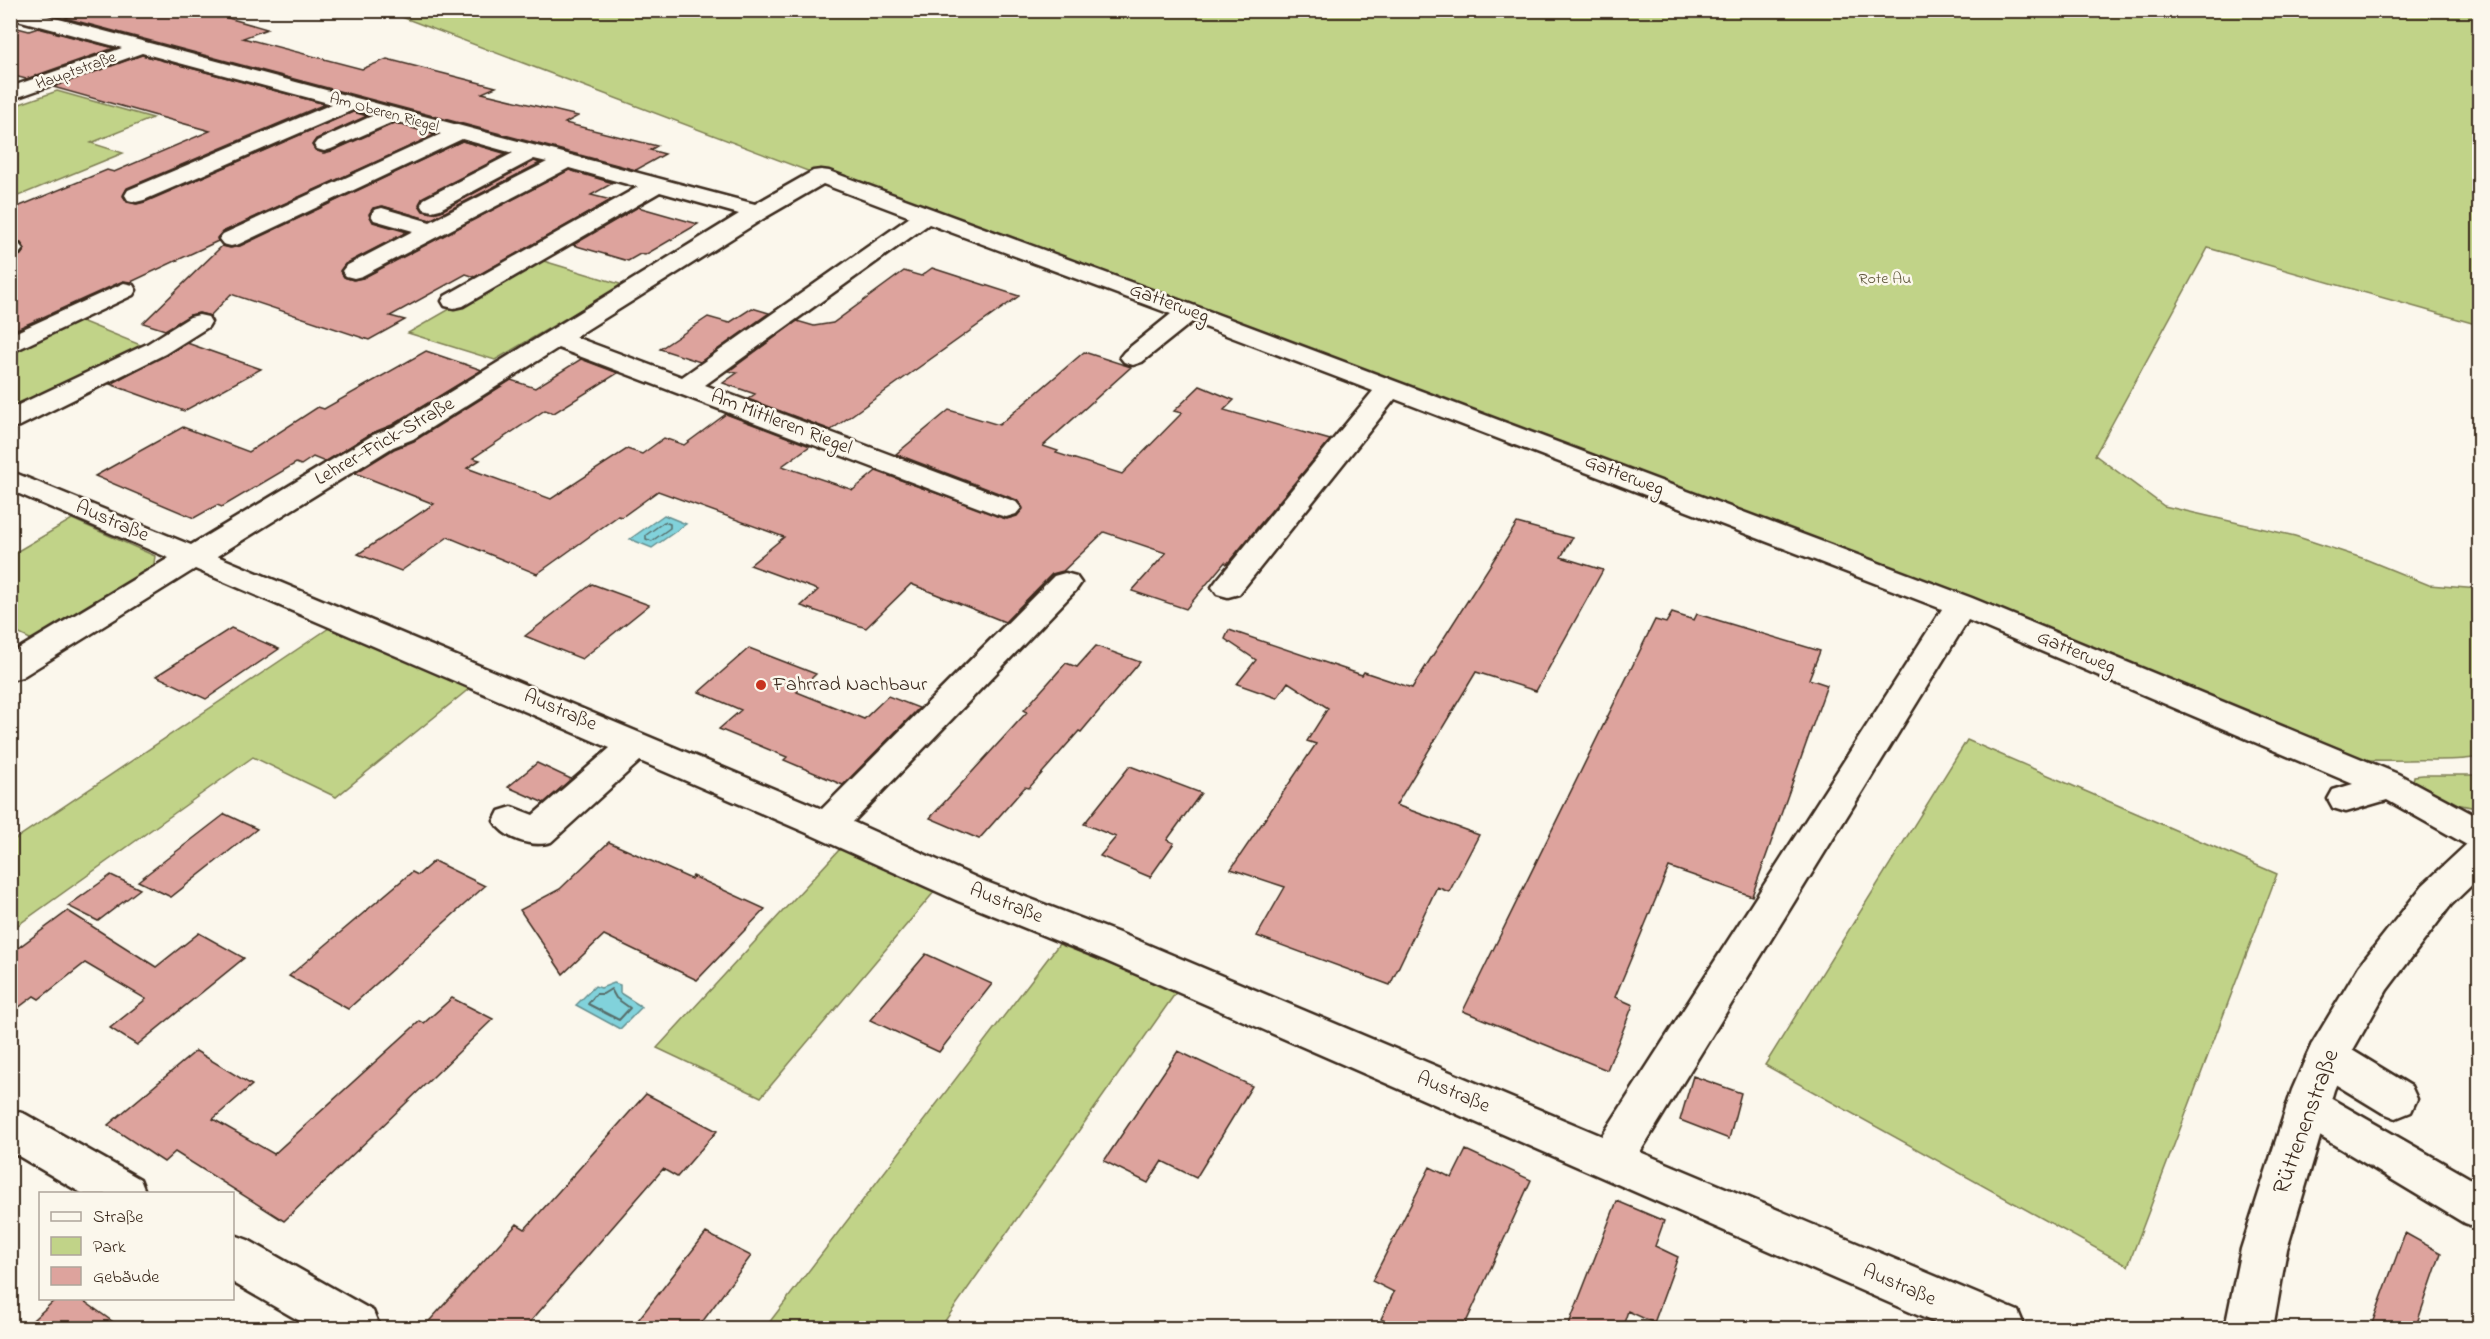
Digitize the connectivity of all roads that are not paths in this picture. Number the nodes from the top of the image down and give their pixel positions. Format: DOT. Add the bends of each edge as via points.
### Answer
graph roads {
  1 [pos="10,12"];
  2 [pos="142,47"];
  3 [pos="10,94"];
  4 [pos="350,104"];
  5 [pos="392,115"];
  6 [pos="459,133"];
  7 [pos="324,146"];
  8 [pos="531,152"];
  9 [pos="566,161"];
  10 [pos="657,185"];
  11 [pos="136,195"];
  12 [pos="432,204"];
  13 [pos="758,212"];
  14 [pos="382,215"];
  15 [pos="927,215"];
  16 [pos="432,230"];
  17 [pos="231,238"];
  18 [pos="354,271"];
  19 [pos="124,290"];
  20 [pos="454,301"];
  21 [pos="1189,312"];
  22 [pos="199,322"];
  23 [pos="556,338"];
  24 [pos="10,345"];
  25 [pos="1133,357"];
  26 [pos="685,387"];
  27 [pos="1390,388"];
  28 [pos="10,420"];
  29 [pos="10,478"];
  30 [pos="1006,508"];
  31 [pos="194,557"];
  32 [pos="1065,583"];
  33 [pos="1228,587"];
  34 [pos="1961,605"];
  35 [pos="10,669"];
  36 [pos="637,744"];
  37 [pos="2385,783"];
  38 [pos="2346,799"];
  39 [pos="512,821"];
  40 [pos="827,826"];
  41 [pos="2480,835"];
  42 [pos="2480,854"];
  43 [pos="2327,1057"];
  44 [pos="2396,1099"];
  45 [pos="2308,1107"];
  46 [pos="10,1128"];
  47 [pos="1611,1160"];
  48 [pos="121,1192"];
  49 [pos="2480,1208"];
  50 [pos="234,1257"];
  51 [pos="356,1329"];
  52 [pos="2001,1329"];
  53 [pos="2249,1329"];
  1 -- 2 [label="street, Am Oberen Riegel"];
  2 -- 3 [label="street, Hauptstraße"];
  2 -- 4 [label="street, Am Oberen Riegel"];
  4 -- 5 [label="street, Am Oberen Riegel"];
  4 -- 11 [label="street"];
  5 -- 6 [label="street, Am Oberen Riegel"];
  5 -- 7 [label="street"];
  6 -- 8 [label="street, Am Oberen Riegel"];
  6 -- 17 [label="street"];
  8 -- 9 [label="street, Am Oberen Riegel"];
  8 -- 12 [label="street"];
  9 -- 10 [label="street, Am Oberen Riegel"];
  9 -- 16 [label="street"];
  10 -- 13 [label="street, Am Oberen Riegel"];
  10 -- 20 [label="street"];
  13 -- 15 [label="street, Gatterweg" via="821,176"];
  13 -- 23 [label="street, Lehrer-Frick-Straße"];
  14 -- 16 [label="street"];
  15 -- 21 [label="street, Gatterweg"];
  15 -- 26 [label="street"];
  16 -- 18 [label="street"];
  19 -- 24 [label="street"];
  21 -- 25 [label="street"];
  21 -- 27 [label="street, Gatterweg"];
  22 -- 28 [label="street" via="156,349"];
  23 -- 26 [label="street, Am Mittleren Riegel"];
  23 -- 31 [label="street, Lehrer-Frick-Straße"];
  26 -- 30 [label="street, Am Mittleren Riegel"];
  27 -- 33 [label="street"];
  27 -- 34 [label="street, Gatterweg"];
  29 -- 31 [label="street, Austraße"];
  31 -- 35 [label="street, Lehrer-Frick-Straße"];
  31 -- 36 [label="street, Austraße"];
  32 -- 40 [label="street"];
  34 -- 37 [label="street, Gatterweg" via="2030,642"];
  34 -- 47 [label="street"];
  36 -- 39 [label="street" via="538,832"];
  36 -- 40 [label="street, Austraße"];
  37 -- 38 [label="street" via="2379,790"];
  37 -- 41 [label="street, Gatterweg"];
  40 -- 47 [label="street, Austraße" via="971,891 1118,949"];
  42 -- 43 [label="street, Rüttenenstraße" via="2437,895 2373,978"];
  43 -- 44 [label="street"];
  43 -- 45 [label="street, Rüttenenstraße"];
  45 -- 49 [label="street"];
  45 -- 53 [label="street, Rüttenenstraße" via="2264,1249"];
  46 -- 48 [label="street"];
  47 -- 52 [label="street, Austraße"];
  50 -- 51 [label="street"];
}
